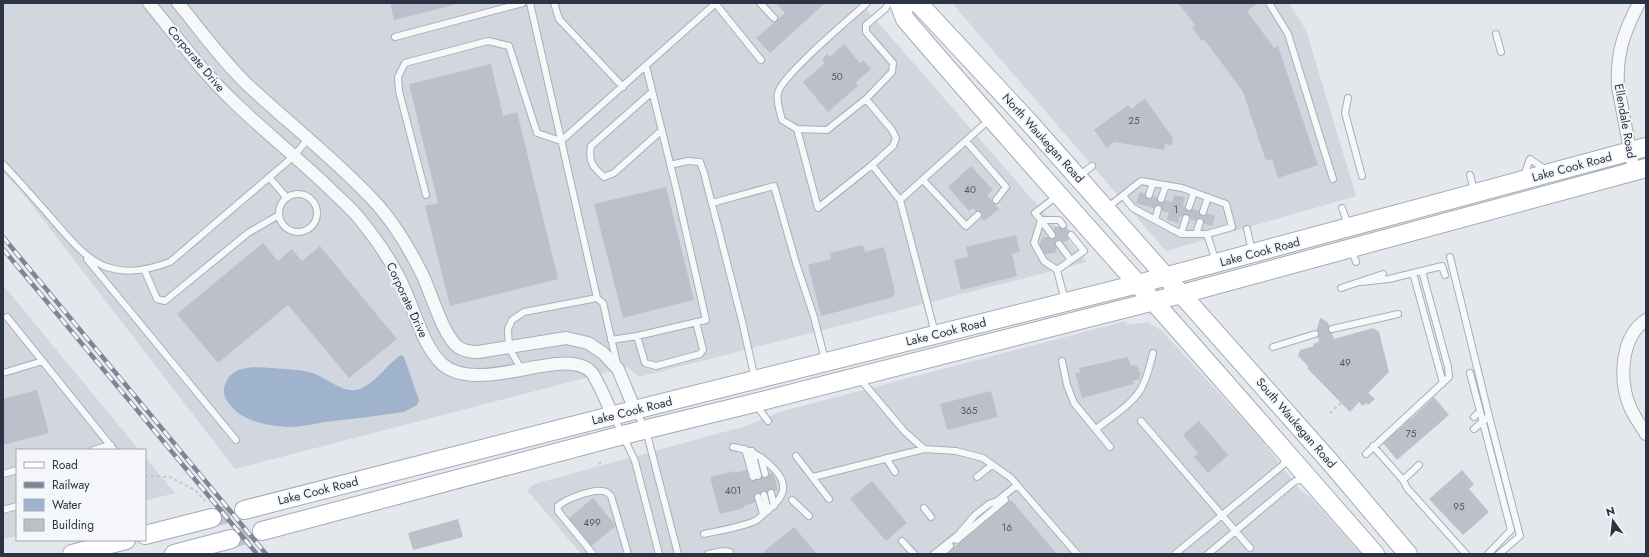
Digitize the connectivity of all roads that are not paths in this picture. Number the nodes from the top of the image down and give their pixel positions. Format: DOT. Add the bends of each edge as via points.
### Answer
graph roads {
  1 [pos="150,3"];
  2 [pos="178,3"];
  3 [pos="523,3"];
  4 [pos="530,3"];
  5 [pos="554,3"];
  6 [pos="716,3"];
  7 [pos="760,3"];
  8 [pos="867,3"];
  9 [pos="889,3"];
  10 [pos="899,3"];
  11 [pos="916,3"];
  12 [pos="1268,3"];
  13 [pos="1639,3"];
  14 [pos="774,18"];
  15 [pos="1496,34"];
  16 [pos="395,37"];
  17 [pos="1501,52"];
  18 [pos="761,60"];
  19 [pos="646,66"];
  20 [pos="623,87"];
  21 [pos="652,92"];
  22 [pos="1348,98"];
  23 [pos="866,99"];
  24 [pos="990,119"];
  25 [pos="798,129"];
  26 [pos="662,130"];
  27 [pos="308,139"];
  28 [pos="561,141"];
  29 [pos="966,141"];
  30 [pos="1638,149"];
  31 [pos="294,156"];
  32 [pos="3,164"];
  33 [pos="872,165"];
  34 [pos="670,166"];
  35 [pos="1640,170"];
  36 [pos="1470,175"];
  37 [pos="1362,176"];
  38 [pos="268,177"];
  39 [pos="1334,179"];
  40 [pos="923,180"];
  41 [pos="1152,183"];
  42 [pos="1166,185"];
  43 [pos="1194,192"];
  44 [pos="1475,193"];
  45 [pos="1058,194"];
  46 [pos="426,195"];
  47 [pos="1149,195"];
  48 [pos="1123,196"];
  49 [pos="286,197"];
  50 [pos="1208,197"];
  51 [pos="1161,199"];
  52 [pos="900,200"];
  53 [pos="996,200"];
  54 [pos="712,203"];
  55 [pos="1145,206"];
  56 [pos="1189,207"];
  57 [pos="1342,208"];
  58 [pos="1106,209"];
  59 [pos="1158,209"];
  60 [pos="1204,212"];
  61 [pos="1143,213"];
  62 [pos="279,215"];
  63 [pos="978,215"];
  64 [pos="1186,218"];
  65 [pos="1041,220"];
  66 [pos="1155,220"];
  67 [pos="1200,222"];
  68 [pos="1062,225"];
  69 [pos="1349,228"];
  70 [pos="1247,230"];
  71 [pos="1181,234"];
  72 [pos="1196,234"];
  73 [pos="1207,234"];
  74 [pos="1052,235"];
  75 [pos="1071,235"];
  76 [pos="75,244"];
  77 [pos="1059,244"];
  78 [pos="1253,254"];
  79 [pos="1450,257"];
  80 [pos="1071,260"];
  81 [pos="1216,264"];
  82 [pos="144,269"];
  83 [pos="1057,270"];
  84 [pos="1422,271"];
  85 [pos="1413,273"];
  86 [pos="1383,274"];
  87 [pos="1444,275"];
  88 [pos="1166,277"];
  89 [pos="1389,280"];
  90 [pos="1361,282"];
  91 [pos="1138,284"];
  92 [pos="1391,287"];
  93 [pos="1341,288"];
  94 [pos="1182,294"];
  95 [pos="597,298"];
  96 [pos="1154,301"];
  97 [pos="1066,302"];
  98 [pos="1398,314"];
  99 [pos="4,315"];
  100 [pos="1646,320"];
  101 [pos="696,322"];
  102 [pos="1332,329"];
  103 [pos="1316,334"];
  104 [pos="935,335"];
  105 [pos="637,336"];
  106 [pos="611,340"];
  107 [pos="1272,346"];
  108 [pos="509,348"];
  109 [pos="1153,353"];
  110 [pos="43,361"];
  111 [pos="1062,361"];
  112 [pos="826,362"];
  113 [pos="618,369"];
  114 [pos="522,370"];
  115 [pos="3,373"];
  116 [pos="1470,373"];
  117 [pos="859,377"];
  118 [pos="755,380"];
  119 [pos="1443,383"];
  120 [pos="754,403"];
  121 [pos="635,410"];
  122 [pos="1480,411"];
  123 [pos="613,416"];
  124 [pos="1489,416"];
  125 [pos="1474,417"];
  126 [pos="768,421"];
  127 [pos="1141,421"];
  128 [pos="1482,421"];
  129 [pos="1096,429"];
  130 [pos="1474,429"];
  131 [pos="646,430"];
  132 [pos="1646,434"];
  133 [pos="623,435"];
  134 [pos="236,440"];
  135 [pos="1373,446"];
  136 [pos="734,447"];
  137 [pos="1110,447"];
  138 [pos="112,448"];
  139 [pos="924,449"];
  140 [pos="748,450"];
  141 [pos="1366,454"];
  142 [pos="1287,455"];
  143 [pos="796,456"];
  144 [pos="761,457"];
  145 [pos="886,458"];
  146 [pos="992,465"];
  147 [pos="1420,465"];
  148 [pos="16,470"];
  149 [pos="895,472"];
  150 [pos="3,474"];
  151 [pos="766,474"];
  152 [pos="756,476"];
  153 [pos="813,477"];
  154 [pos="977,477"];
  155 [pos="1308,478"];
  156 [pos="1403,480"];
  157 [pos="1017,487"];
  158 [pos="771,493"];
  159 [pos="761,496"];
  160 [pos="829,499"];
  161 [pos="792,500"];
  162 [pos="16,506"];
  163 [pos="774,506"];
  164 [pos="924,508"];
  165 [pos="3,510"];
  166 [pos="244,510"];
  167 [pos="765,513"];
  168 [pos="1222,515"];
  169 [pos="809,516"];
  170 [pos="931,517"];
  171 [pos="212,518"];
  172 [pos="262,531"];
  173 [pos="1235,531"];
  174 [pos="704,534"];
  175 [pos="146,535"];
  176 [pos="231,539"];
  177 [pos="122,541"];
  178 [pos="902,541"];
  179 [pos="1250,548"];
  180 [pos="72,554"];
  181 [pos="174,554"];
  182 [pos="593,554"];
  183 [pos="628,554"];
  184 [pos="659,554"];
  185 [pos="678,554"];
  186 [pos="708,554"];
  187 [pos="730,554"];
  188 [pos="914,554"];
  189 [pos="934,554"];
  190 [pos="941,554"];
  191 [pos="1077,554"];
  192 [pos="1175,554"];
  193 [pos="1208,554"];
  194 [pos="1375,554"];
  195 [pos="1408,554"];
  196 [pos="1466,554"];
  197 [pos="1488,554"];
  198 [pos="1499,554"];
  1 -- 31 [label="street, Corporate Drive" via="210,78"];
  2 -- 27 [label="street, Corporate Drive" via="227,63"];
  3 -- 16 [label="lane"];
  4 -- 28 [label="lane"];
  5 -- 20 [label="lane" via="559,19"];
  6 -- 18 [label="lane"];
  6 -- 19 [label="lane"];
  7 -- 14 [label="lane"];
  8 -- 25 [label="lane" via="789,74 778,92 782,120"];
  9 -- 23 [label="lane" via="866,25 866,32 893,63 892,72"];
  10 -- 24 [label="main road" via="905,19"];
  11 -- 58 [label="main road, North Waukegan Road" via="1027,120 1085,172"];
  12 -- 39 [label="lane" via="1288,34"];
  13 -- 30 [label="street, Ellendale Road" via="1622,40 1617,73 1618,86"];
  15 -- 17 [label="lane"];
  19 -- 20 [label="lane"];
  19 -- 21 [label="lane"];
  20 -- 28 [label="lane"];
  21 -- 26 [label="lane"];
  21 -- 26 [label="lane" via="591,146 589,156 594,167 604,177 614,174"];
  22 -- 37 [label="lane" via="1345,113"];
  23 -- 25 [label="lane" via="827,130"];
  23 -- 33 [label="lane" via="896,138 893,146"];
  24 -- 29 [label="lane"];
  24 -- 45 [label="main road"];
  25 -- 33 [label="lane" via="818,208"];
  26 -- 34 [label="lane"];
  27 -- 31 [label="lane"];
  27 -- 108 [label="street, Corporate Drive" via="374,201 401,236 423,275 448,335 457,347 478,352"];
  28 -- 46 [label="lane" via="537,133 509,46 488,41 405,63 398,76 400,90"];
  28 -- 95 [label="lane"];
  29 -- 40 [label="lane"];
  29 -- 53 [label="lane" via="1006,187"];
  30 -- 35 [label="street, Ellendale Road"];
  30 -- 44 [label="main road, Lake Cook Road"];
  31 -- 38 [label="lane"];
  31 -- 114 [label="street, Corporate Drive" via="358,216 382,248 403,285 429,346 443,364 460,373 478,375"];
  32 -- 76 [label="lane"];
  33 -- 52 [label="lane"];
  34 -- 54 [label="lane" via="688,161 700,162"];
  34 -- 101 [label="lane" via="706,320"];
  35 -- 94 [label="main road, Lake Cook Road" via="1353,255"];
  36 -- 44 [label="lane"];
  38 -- 49 [label="lane"];
  38 -- 82 [label="lane" via="170,262"];
  40 -- 52 [label="lane"];
  40 -- 63 [label="lane" via="966,226"];
  41 -- 42 [label="lane"];
  41 -- 47 [label="lane"];
  41 -- 48 [label="lane" via="1141,181"];
  42 -- 43 [label="lane"];
  42 -- 51 [label="lane"];
  43 -- 50 [label="lane"];
  43 -- 56 [label="lane"];
  44 -- 69 [label="main road, Lake Cook Road"];
  45 -- 65 [label="lane" via="1035,213"];
  45 -- 91 [label="main road"];
  48 -- 58 [label="lane"];
  48 -- 61 [label="lane" via="1133,208"];
  49 -- 62 [label="lane"];
  49 -- 62 [label="lane" via="298,193 310,197 317,207 317,220 308,230 296,232 284,226"];
  50 -- 60 [label="lane"];
  50 -- 73 [label="lane" via="1226,204 1232,227"];
  52 -- 104 [label="lane"];
  54 -- 112 [label="lane" via="774,186"];
  54 -- 118 [label="lane"];
  55 -- 61 [label="lane"];
  57 -- 69 [label="lane"];
  58 -- 88 [label="main road, North Waukegan Road"];
  59 -- 66 [label="lane"];
  61 -- 66 [label="lane"];
  62 -- 82 [label="lane" via="248,233 165,302 157,299"];
  64 -- 71 [label="lane"];
  65 -- 68 [label="lane" via="1059,220"];
  65 -- 74 [label="lane"];
  65 -- 83 [label="lane" via="1034,243 1044,260"];
  66 -- 71 [label="lane"];
  67 -- 72 [label="lane"];
  69 -- 78 [label="main road, Lake Cook Road"];
  70 -- 78 [label="lane"];
  71 -- 72 [label="lane"];
  72 -- 73 [label="lane"];
  73 -- 81 [label="lane"];
  75 -- 80 [label="lane" via="1084,251"];
  76 -- 82 [label="lane" via="89,258 109,268 129,271"];
  76 -- 134 [label="lane"];
  77 -- 80 [label="lane"];
  78 -- 81 [label="main road, Lake Cook Road"];
  79 -- 124 [label="lane"];
  80 -- 83 [label="lane"];
  81 -- 88 [label="main road, Lake Cook Road"];
  83 -- 97 [label="lane"];
  84 -- 85 [label="lane"];
  84 -- 87 [label="lane" via="1442,266"];
  84 -- 119 [label="lane" via="1448,367 1449,377"];
  85 -- 89 [label="lane"];
  85 -- 119 [label="lane"];
  86 -- 90 [label="lane"];
  88 -- 91 [label="main road, Lake Cook Road"];
  88 -- 94 [label="main road, South Waukegan Road"];
  89 -- 90 [label="lane"];
  89 -- 92 [label="lane"];
  90 -- 93 [label="lane"];
  91 -- 96 [label="main road"];
  91 -- 97 [label="main road, Lake Cook Road"];
  94 -- 96 [label="main road, Lake Cook Road"];
  94 -- 195 [label="main road, South Waukegan Road"];
  95 -- 106 [label="lane" via="602,303"];
  95 -- 108 [label="lane" via="524,312 512,320 508,328"];
  96 -- 117 [label="main road, Lake Cook Road"];
  96 -- 142 [label="main road"];
  97 -- 104 [label="main road, Lake Cook Road"];
  98 -- 102 [label="lane"];
  99 -- 110 [label="lane"];
  100 -- 132 [label="street" via="1639,325 1625,351 1623,384 1630,408"];
  101 -- 105 [label="lane"];
  101 -- 105 [label="lane" via="703,350 700,354 656,366 645,363"];
  103 -- 107 [label="lane"];
  104 -- 112 [label="main road, Lake Cook Road"];
  105 -- 106 [label="lane"];
  106 -- 113 [label="lane"];
  108 -- 113 [label="street, Corporate Drive" via="566,338 588,343 603,353"];
  108 -- 114 [label="lane"];
  109 -- 129 [label="lane" via="1143,387 1138,394"];
  110 -- 115 [label="lane"];
  110 -- 138 [label="lane"];
  111 -- 129 [label="lane" via="1074,404"];
  112 -- 118 [label="main road, Lake Cook Road"];
  113 -- 121 [label="street, Corporate Drive"];
  114 -- 123 [label="street, Corporate Drive" via="564,363 581,366 592,373"];
  116 -- 122 [label="lane"];
  117 -- 120 [label="main road, Lake Cook Road"];
  117 -- 139 [label="lane" via="904,431"];
  118 -- 121 [label="main road, Lake Cook Road"];
  119 -- 135 [label="lane"];
  120 -- 126 [label="lane"];
  120 -- 131 [label="main road, Lake Cook Road"];
  121 -- 123 [label="main road, Lake Cook Road"];
  121 -- 131 [label="lane"];
  122 -- 125 [label="lane"];
  122 -- 128 [label="lane"];
  123 -- 133 [label="lane"];
  123 -- 166 [label="main road, Lake Cook Road"];
  124 -- 128 [label="lane"];
  124 -- 198 [label="lane" via="1520,536"];
  127 -- 168 [label="lane"];
  128 -- 130 [label="lane"];
  128 -- 197 [label="lane" via="1511,530"];
  129 -- 137 [label="lane"];
  131 -- 133 [label="main road, Lake Cook Road"];
  131 -- 185 [label="lane"];
  133 -- 172 [label="main road, Lake Cook Road"];
  133 -- 184 [label="lane" via="635,461"];
  135 -- 141 [label="lane"];
  135 -- 156 [label="lane"];
  136 -- 140 [label="lane"];
  139 -- 145 [label="lane"];
  139 -- 146 [label="lane" via="956,451 983,458"];
  140 -- 144 [label="lane"];
  140 -- 152 [label="lane"];
  142 -- 155 [label="main road"];
  142 -- 168 [label="lane" via="1283,466"];
  143 -- 153 [label="lane"];
  144 -- 151 [label="lane"];
  144 -- 163 [label="lane" via="778,473 784,486 783,494"];
  145 -- 149 [label="lane"];
  145 -- 153 [label="lane"];
  146 -- 154 [label="lane"];
  146 -- 157 [label="lane" via="1011,478"];
  147 -- 156 [label="lane"];
  148 -- 150 [label="lane"];
  153 -- 160 [label="lane"];
  155 -- 173 [label="lane" via="1295,481"];
  155 -- 194 [label="main road"];
  156 -- 196 [label="lane" via="1407,488"];
  157 -- 189 [label="lane" via="988,504 958,535"];
  157 -- 190 [label="lane"];
  157 -- 191 [label="lane"];
  158 -- 163 [label="lane"];
  159 -- 167 [label="lane"];
  161 -- 169 [label="lane"];
  162 -- 165 [label="lane"];
  163 -- 167 [label="lane"];
  164 -- 170 [label="lane"];
  167 -- 174 [label="lane" via="755,521"];
  168 -- 173 [label="lane"];
  168 -- 192 [label="lane"];
  171 -- 175 [label="main road"];
  173 -- 179 [label="lane"];
  173 -- 193 [label="lane"];
  176 -- 181 [label="main road"];
  177 -- 180 [label="main road"];
  178 -- 188 [label="lane"];
  182 -- 183 [label="lane" via="558,511 558,506 575,497 605,491 611,496"];
  186 -- 187 [label="lane" via="723,551"];
}
